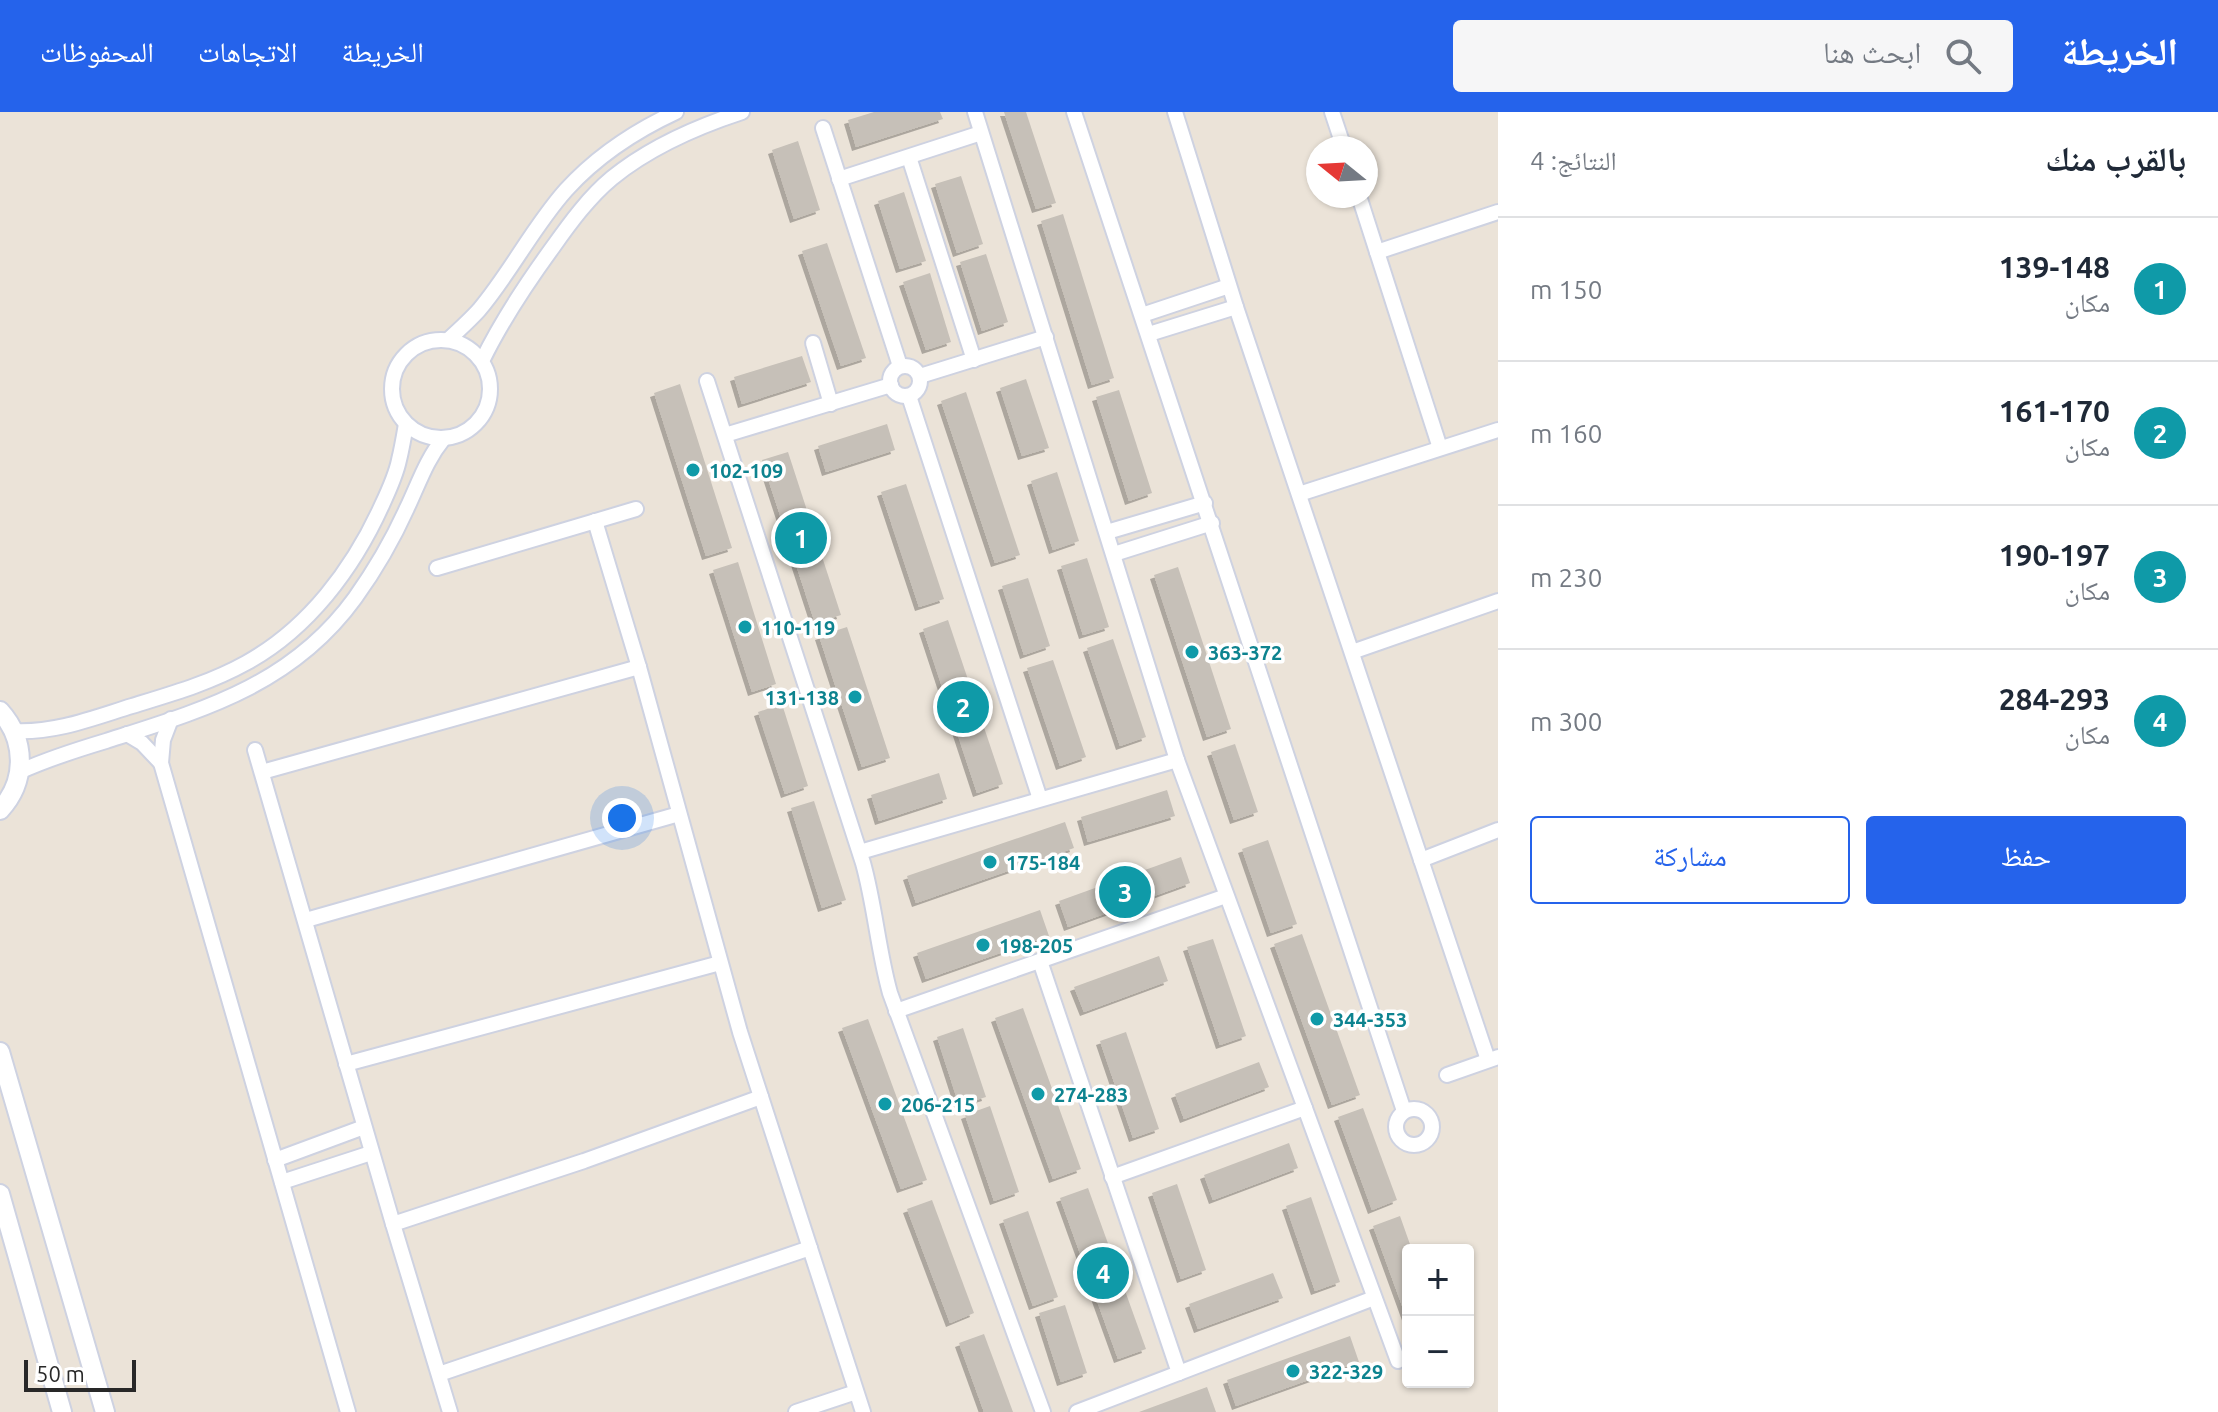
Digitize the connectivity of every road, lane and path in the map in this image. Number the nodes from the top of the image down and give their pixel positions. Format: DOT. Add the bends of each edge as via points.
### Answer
graph roads {
  1 [pos="676,112"];
  2 [pos="742,112"];
  3 [pos="975,112"];
  4 [pos="1074,112"];
  5 [pos="1175,112"];
  6 [pos="1332,112"];
  7 [pos="823,128"];
  8 [pos="981,133"];
  9 [pos="1340,136"];
  10 [pos="909,157"];
  11 [pos="839,179"];
  12 [pos="1363,208"];
  13 [pos="1498,212"];
  14 [pos="1377,252"];
  15 [pos="1229,286"];
  16 [pos="1236,307"];
  17 [pos="1142,315"];
  18 [pos="1149,334"];
  19 [pos="1046,337"];
  20 [pos="448,340"];
  21 [pos="813,343"];
  22 [pos="974,360"];
  23 [pos="482,361"];
  24 [pos="900,366"];
  25 [pos="920,376"];
  26 [pos="707,381"];
  27 [pos="891,385"];
  28 [pos="909,396"];
  29 [pos="831,404"];
  30 [pos="406,424"];
  31 [pos="1498,430"];
  32 [pos="725,435"];
  33 [pos="444,438"];
  34 [pos="1440,448"];
  35 [pos="1299,494"];
  36 [pos="1205,503"];
  37 [pos="636,509"];
  38 [pos="595,521"];
  39 [pos="1212,523"];
  40 [pos="1107,532"];
  41 [pos="1114,554"];
  42 [pos="437,568"];
  43 [pos="1498,601"];
  44 [pos="1352,652"];
  45 [pos="639,667"];
  46 [pos="0,711"];
  47 [pos="171,719"];
  48 [pos="14,731"];
  49 [pos="127,734"];
  50 [pos="255,750"];
  51 [pos="1177,760"];
  52 [pos="161,763"];
  53 [pos="19,772"];
  54 [pos="262,772"];
  55 [pos="1040,799"];
  56 [pos="0,810"];
  57 [pos="679,814"];
  58 [pos="1498,830"];
  59 [pos="860,852"];
  60 [pos="1421,860"];
  61 [pos="1226,896"];
  62 [pos="306,920"];
  63 [pos="1040,961"];
  64 [pos="720,963"];
  65 [pos="896,1011"];
  66 [pos="0,1052"];
  67 [pos="1493,1058"];
  68 [pos="346,1064"];
  69 [pos="1447,1075"];
  70 [pos="761,1097"];
  71 [pos="1305,1108"];
  72 [pos="1404,1111"];
  73 [pos="364,1127"];
  74 [pos="371,1153"];
  75 [pos="275,1160"];
  76 [pos="1112,1177"];
  77 [pos="282,1182"];
  78 [pos="0,1194"];
  79 [pos="393,1224"];
  80 [pos="810,1248"];
  81 [pos="1374,1298"];
  82 [pos="1398,1361"];
  83 [pos="1179,1373"];
  84 [pos="439,1374"];
  85 [pos="856,1392"];
  86 [pos="62,1412"];
  87 [pos="105,1412"];
  88 [pos="348,1412"];
  89 [pos="450,1412"];
  90 [pos="796,1412"];
  91 [pos="863,1412"];
  92 [pos="1043,1412"];
  93 [pos="1077,1412"];
  1 -- 20 [label="street" via="597,160 544,217 480,309"];
  2 -- 23 [label="street" via="683,134 611,179 527,283"];
  3 -- 8 [label="street"];
  4 -- 17 [label="street"];
  5 -- 15 [label="street"];
  6 -- 9 [label="street"];
  7 -- 11 [label="street"];
  8 -- 10 [label="street"];
  8 -- 19 [label="street"];
  10 -- 11 [label="street"];
  10 -- 22 [label="street"];
  11 -- 24 [label="street"];
  12 -- 14 [label="street"];
  13 -- 14 [label="street"];
  14 -- 34 [label="street"];
  15 -- 16 [label="street"];
  15 -- 17 [label="street"];
  16 -- 18 [label="street"];
  16 -- 35 [label="street"];
  17 -- 18 [label="street"];
  18 -- 36 [label="street"];
  19 -- 22 [label="street"];
  19 -- 40 [label="street"];
  20 -- 23 [label="street" via="467,347"];
  20 -- 30 [label="street" via="418,346 396,370 394,403"];
  21 -- 29 [label="street"];
  22 -- 25 [label="street"];
  23 -- 33 [label="street" via="489,378 487,407 466,432"];
  24 -- 25 [label="street" via="914,368"];
  24 -- 27 [label="street"];
  25 -- 28 [label="street" via="920,386"];
  26 -- 32 [label="street"];
  27 -- 28 [label="street"];
  27 -- 29 [label="street"];
  28 -- 55 [label="street"];
  29 -- 32 [label="street"];
  30 -- 33 [label="street"];
  30 -- 48 [label="street" via="391,484 355,556 317,606 272,646 220,676 164,696 58,729"];
  31 -- 34 [label="street"];
  32 -- 59 [label="street"];
  33 -- 47 [label="street" via="431,453 373,571 330,627 257,685"];
  34 -- 35 [label="street"];
  35 -- 44 [label="street"];
  36 -- 39 [label="street"];
  36 -- 40 [label="street"];
  37 -- 38 [label="street"];
  38 -- 42 [label="street"];
  38 -- 45 [label="street"];
  39 -- 41 [label="street"];
  39 -- 72 [label="street"];
  40 -- 41 [label="street"];
  41 -- 51 [label="street"];
  43 -- 44 [label="street"];
  44 -- 60 [label="street"];
  45 -- 54 [label="street"];
  45 -- 57 [label="street"];
  46 -- 48 [label="street"];
  47 -- 49 [label="street"];
  47 -- 52 [label="street"];
  48 -- 53 [label="street"];
  49 -- 52 [label="street"];
  49 -- 53 [label="street"];
  50 -- 54 [label="street"];
  51 -- 55 [label="street"];
  51 -- 61 [label="street"];
  52 -- 75 [label="street"];
  53 -- 56 [label="street"];
  54 -- 62 [label="street"];
  55 -- 59 [label="street"];
  57 -- 62 [label="street"];
  57 -- 64 [label="street"];
  58 -- 60 [label="street"];
  59 -- 65 [label="street"];
  60 -- 67 [label="street"];
  61 -- 63 [label="street"];
  61 -- 71 [label="street"];
  62 -- 68 [label="street"];
  63 -- 65 [label="street"];
  63 -- 76 [label="street"];
  64 -- 68 [label="street"];
  64 -- 70 [label="street"];
  65 -- 92 [label="street"];
  66 -- 87 [label="street"];
  67 -- 69 [label="street"];
  68 -- 73 [label="street"];
  70 -- 79 [label="street"];
  70 -- 80 [label="street"];
  71 -- 76 [label="street"];
  71 -- 81 [label="street"];
  73 -- 74 [label="street"];
  73 -- 75 [label="street"];
  74 -- 77 [label="street"];
  74 -- 79 [label="street"];
  75 -- 77 [label="street"];
  76 -- 83 [label="street"];
  77 -- 88 [label="street"];
  78 -- 86 [label="street"];
  79 -- 84 [label="street"];
  80 -- 84 [label="street"];
  80 -- 85 [label="street"];
  81 -- 82 [label="street"];
  81 -- 83 [label="street"];
  83 -- 93 [label="street"];
  84 -- 89 [label="street"];
  85 -- 90 [label="street"];
  85 -- 91 [label="street"];
}
